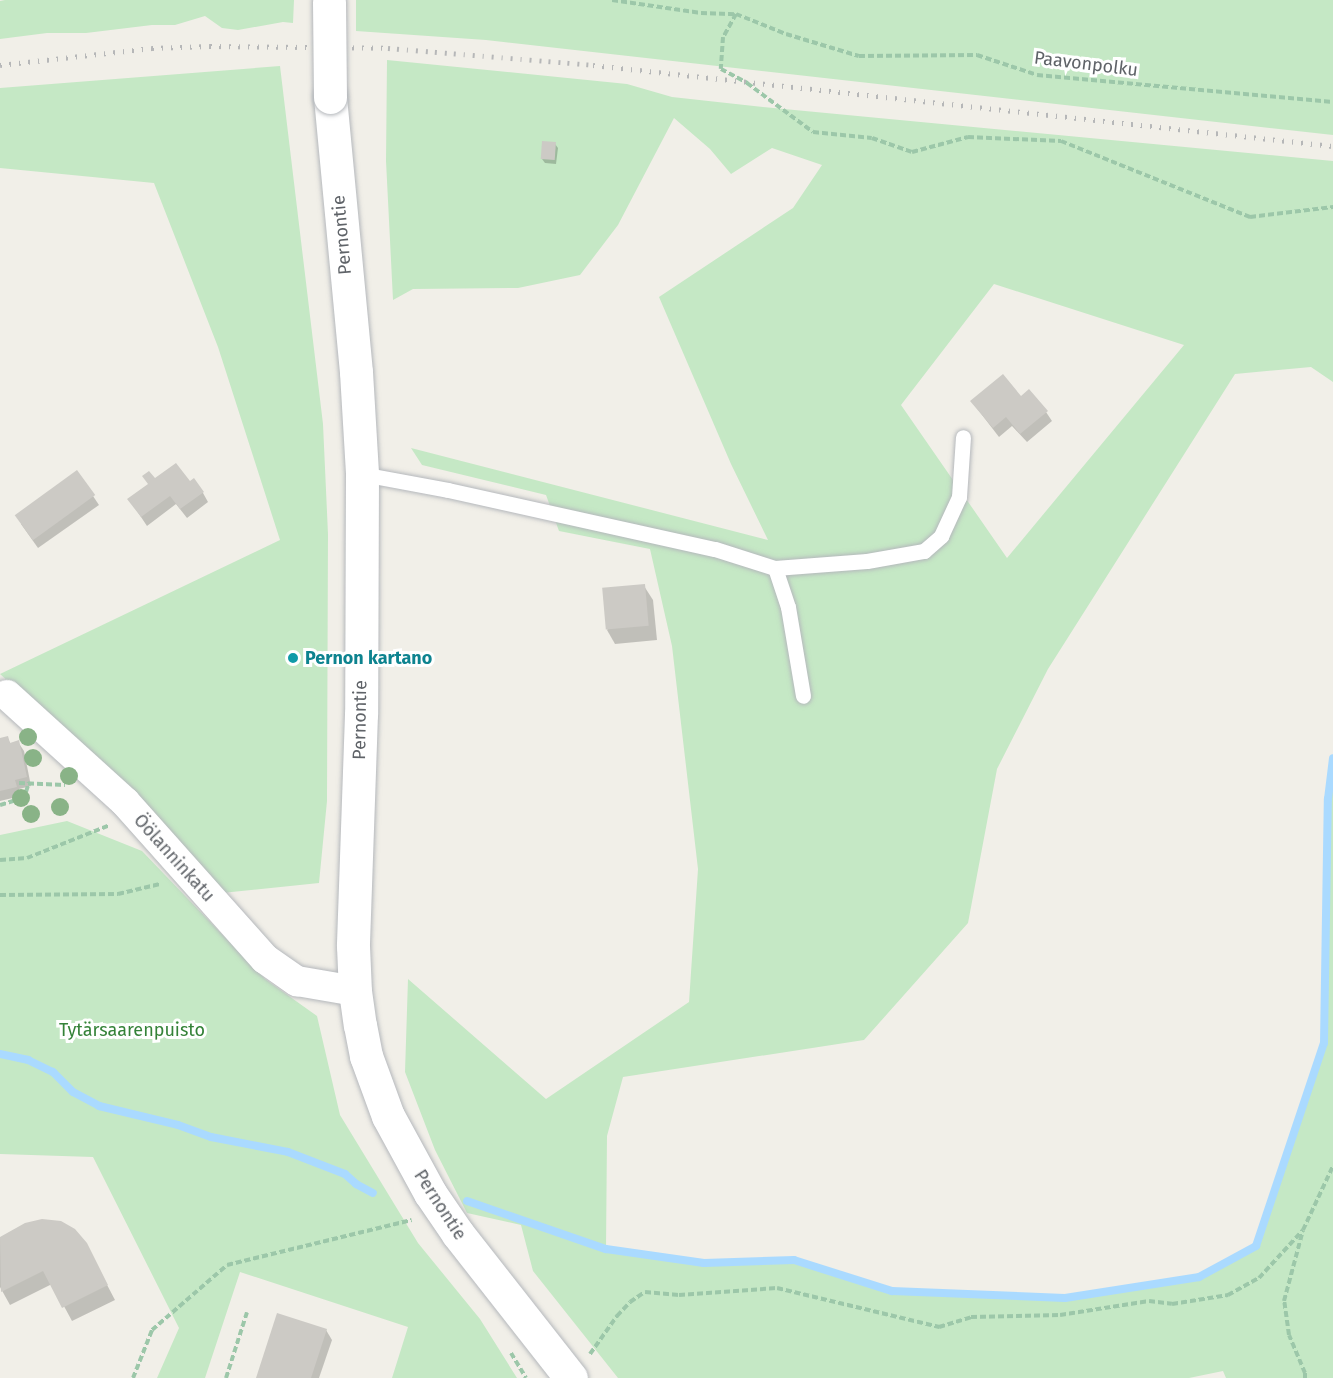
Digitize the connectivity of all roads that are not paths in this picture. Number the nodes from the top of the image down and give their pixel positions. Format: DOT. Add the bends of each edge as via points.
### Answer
graph roads {
  1 [pos="329,1"];
  2 [pos="963,437"];
  3 [pos="362,474"];
  4 [pos="775,568"];
  5 [pos="8,695"];
  6 [pos="803,696"];
  7 [pos="355,991"];
  8 [pos="578,1370"];
  1 -- 3 [label="street, Pernontie, bridge" via="330,97"];
  2 -- 4 [label="lane" via="959,497 941,536 924,551 867,561"];
  3 -- 4 [label="lane" via="715,549"];
  3 -- 7 [label="street, Pernontie"];
  4 -- 6 [label="lane" via="788,607"];
  5 -- 7 [label="street, Öölanninkatu" via="132,810 265,959 297,981"];
  7 -- 8 [label="street, Pernontie" via="372,1075 388,1116 415,1166 458,1234"];
}
